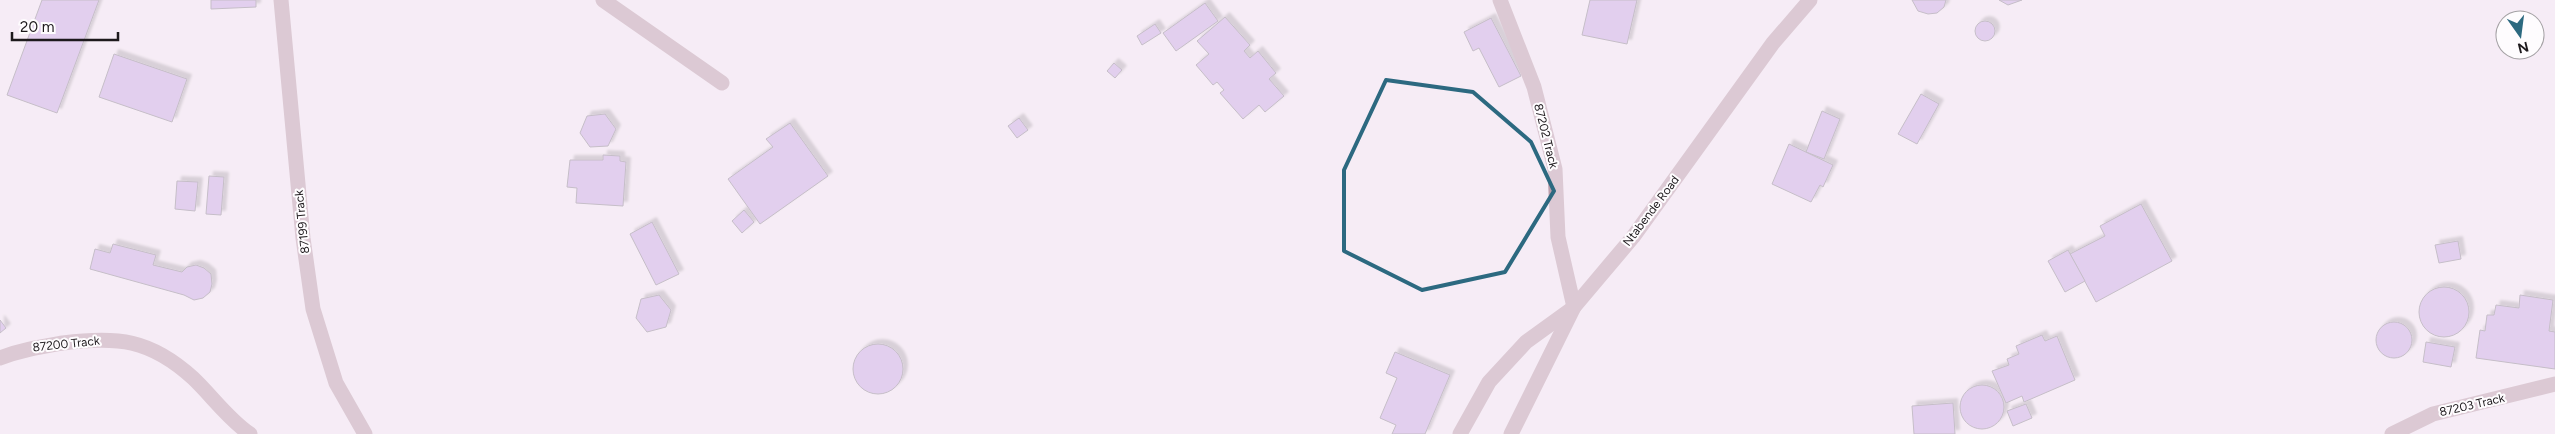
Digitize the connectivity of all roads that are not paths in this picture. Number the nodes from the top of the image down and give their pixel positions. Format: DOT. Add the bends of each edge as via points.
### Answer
graph roads {
  1 [pos="281,0"];
  2 [pos="603,0"];
  3 [pos="1500,0"];
  4 [pos="1810,0"];
  5 [pos="722,83"];
  6 [pos="1574,307"];
  7 [pos="0,358"];
  8 [pos="2555,384"];
  9 [pos="250,434"];
  10 [pos="365,434"];
  11 [pos="1460,434"];
  12 [pos="1512,434"];
  13 [pos="2392,434"];
  1 -- 10 [label="street, 87199 Track" via="303,238 313,309 336,383"];
  2 -- 5 [label="street"];
  3 -- 6 [label="street, 87202 Track" via="1534,87 1555,169 1558,237"];
  4 -- 6 [label="street, Ntabende Road" via="1773,43 1633,237"];
  6 -- 11 [label="street" via="1526,342 1489,382"];
  6 -- 12 [label="street, Ntabende Road"];
  7 -- 9 [label="street, 87200 Track" via="26,348 99,338 134,343 165,356 192,377"];
  8 -- 13 [label="street, 87203 Track" via="2433,414"];
}
